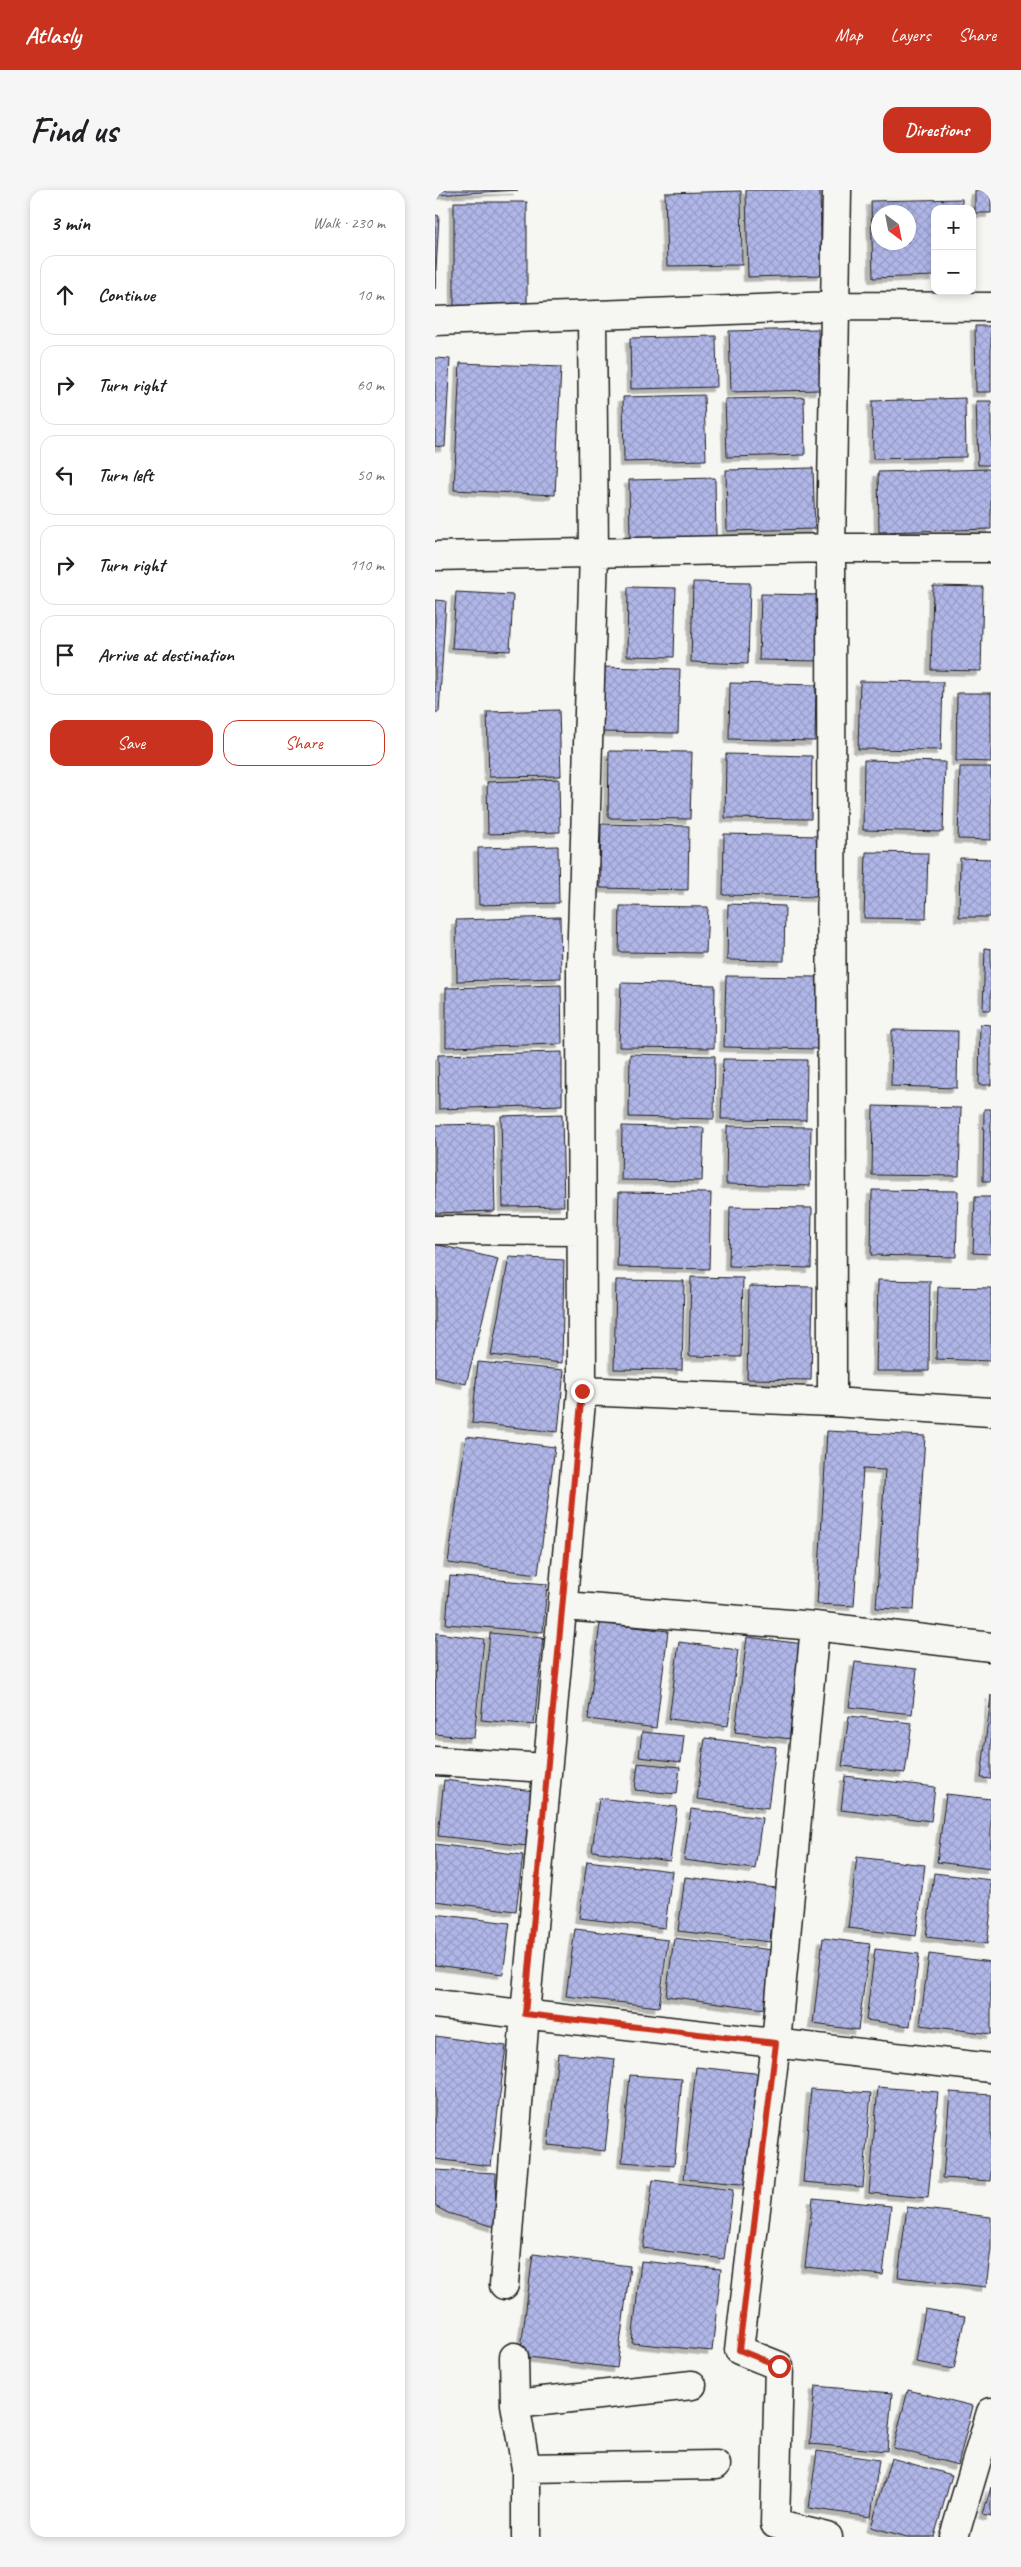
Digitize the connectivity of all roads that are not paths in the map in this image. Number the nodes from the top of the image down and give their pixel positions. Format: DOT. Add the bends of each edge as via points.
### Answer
graph roads {
  1 [pos="837,190"];
  2 [pos="835,306"];
  3 [pos="991,307"];
  4 [pos="592,316"];
  5 [pos="435,321"];
  6 [pos="831,548"];
  7 [pos="991,548"];
  8 [pos="594,553"];
  9 [pos="435,556"];
  10 [pos="435,1230"];
  11 [pos="582,1230"];
  12 [pos="582,1391"];
  13 [pos="832,1402"];
  14 [pos="991,1412"];
  15 [pos="564,1606"];
  16 [pos="815,1626"];
  17 [pos="991,1647"];
  18 [pos="435,1761"];
  19 [pos="547,1768"];
  20 [pos="435,2004"];
  21 [pos="525,2014"];
  22 [pos="776,2043"];
  23 [pos="991,2068"];
  24 [pos="504,2285"];
  25 [pos="513,2357"];
  26 [pos="693,2385"];
  27 [pos="515,2404"];
  28 [pos="991,2412"];
  29 [pos="716,2466"];
  30 [pos="527,2468"];
  31 [pos="525,2537"];
  32 [pos="828,2537"];
  33 [pos="954,2537"];
  1 -- 2 [label="street"];
  2 -- 3 [label="street"];
  2 -- 4 [label="street"];
  2 -- 6 [label="street"];
  4 -- 5 [label="street"];
  4 -- 8 [label="street"];
  6 -- 7 [label="street"];
  6 -- 8 [label="street"];
  6 -- 13 [label="street"];
  8 -- 9 [label="street"];
  8 -- 11 [label="street" via="581,967"];
  10 -- 11 [label="street"];
  11 -- 12 [label="street"];
  12 -- 13 [label="street"];
  12 -- 15 [label="street"];
  13 -- 14 [label="street"];
  15 -- 16 [label="street"];
  15 -- 19 [label="street"];
  16 -- 17 [label="street"];
  16 -- 22 [label="street"];
  18 -- 19 [label="street"];
  19 -- 21 [label="street"];
  20 -- 21 [label="street"];
  21 -- 22 [label="street"];
  21 -- 24 [label="street"];
  22 -- 23 [label="street"];
  22 -- 32 [label="street" via="739,2350 779,2366 775,2524"];
  25 -- 27 [label="street"];
  26 -- 27 [label="street"];
  27 -- 30 [label="street"];
  28 -- 33 [label="street"];
  29 -- 30 [label="street"];
  30 -- 31 [label="street"];
}
